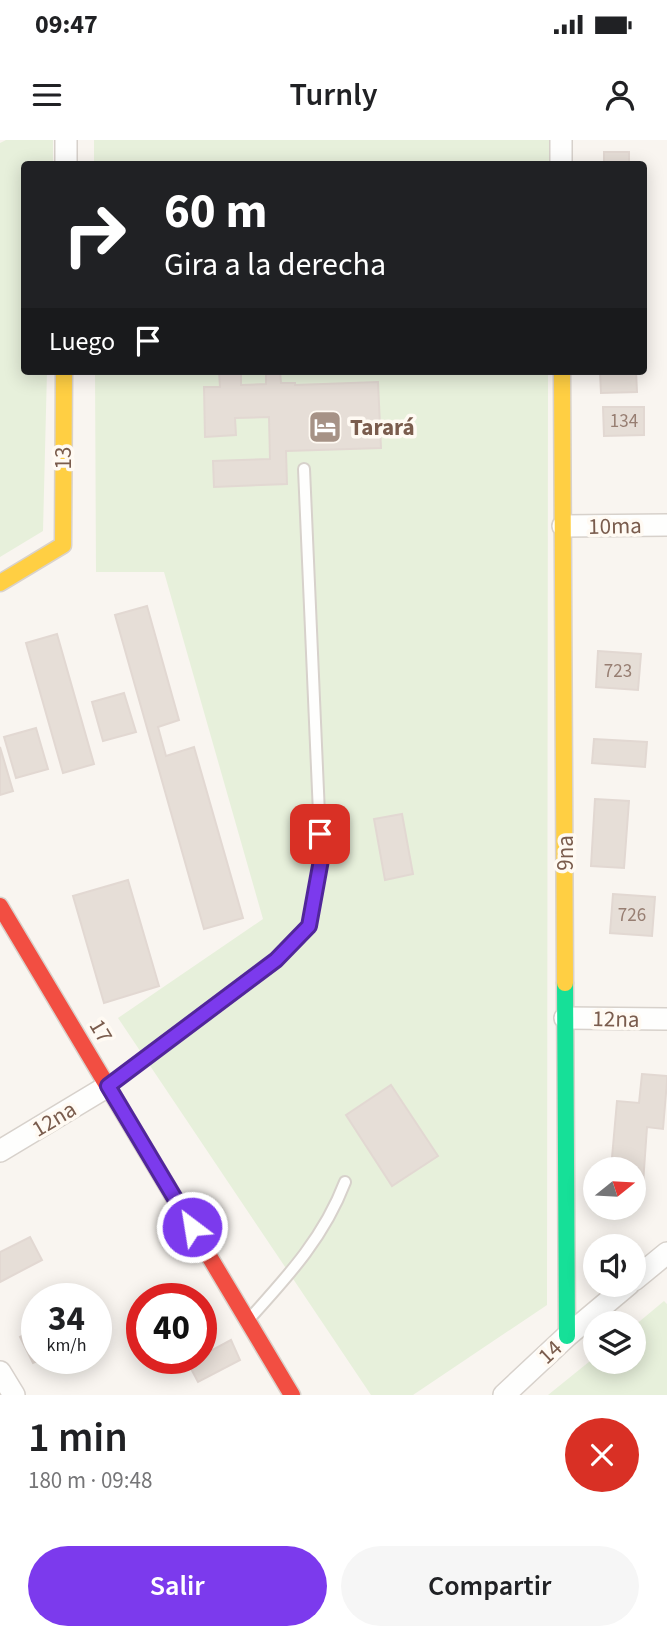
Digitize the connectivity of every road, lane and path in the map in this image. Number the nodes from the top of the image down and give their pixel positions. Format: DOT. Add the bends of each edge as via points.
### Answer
graph roads {
  1 [pos="66,140"];
  2 [pos="561,140"];
  3 [pos="66,161"];
  4 [pos="561,161"];
  5 [pos="64,375"];
  6 [pos="562,375"];
  7 [pos="304,469"];
  8 [pos="667,525"];
  9 [pos="563,526"];
  10 [pos="0,583"];
  11 [pos="0,906"];
  12 [pos="565,1018"];
  13 [pos="667,1019"];
  14 [pos="108,1086"];
  15 [pos="0,1151"];
  16 [pos="345,1182"];
  17 [pos="667,1252"];
  18 [pos="646,1270"];
  19 [pos="614,1297"];
  20 [pos="248,1320"];
  21 [pos="567,1336"];
  22 [pos="0,1372"];
  23 [pos="14,1395"];
  24 [pos="292,1395"];
  25 [pos="504,1395"];
  1 -- 3 [label="street"];
  2 -- 4 [label="street"];
  5 -- 10 [label="street, 13" via="63,545"];
  6 -- 9 [label="street, 9na"];
  7 -- 14 [label="lane" via="321,860 309,926 276,960"];
  8 -- 9 [label="street, 10ma"];
  9 -- 12 [label="street, 9na"];
  11 -- 14 [label="street, 17"];
  12 -- 13 [label="street, 12na"];
  12 -- 21 [label="street, 9na"];
  14 -- 15 [label="street, 12na"];
  14 -- 20 [label="street, 17"];
  16 -- 20 [label="lane" via="334,1212 299,1264"];
  17 -- 18 [label="street"];
  19 -- 21 [label="street, 14"];
  20 -- 24 [label="street, 17"];
  21 -- 25 [label="street, 14"];
  22 -- 23 [label="street"];
}
